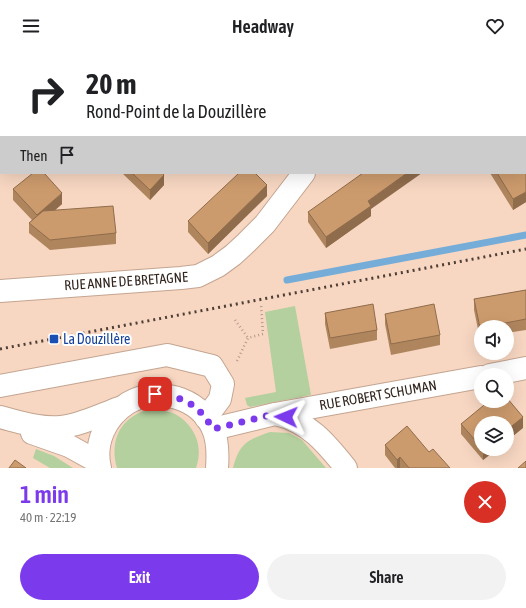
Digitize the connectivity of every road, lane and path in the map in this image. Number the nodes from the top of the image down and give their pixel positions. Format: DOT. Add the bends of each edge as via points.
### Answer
graph roads {
  1 [pos="303,174"];
  2 [pos="0,289"];
  3 [pos="261,304"];
  4 [pos="235,320"];
  5 [pos="526,368"];
  6 [pos="514,370"];
  7 [pos="474,378"];
  8 [pos="0,386"];
  9 [pos="119,408"];
  10 [pos="275,414"];
  11 [pos="0,417"];
  12 [pos="210,424"];
  13 [pos="99,465"];
  14 [pos="217,468"];
  15 [pos="346,468"];
  1 -- 2 [label="street, RUE ANNE DE BRETAGNE" via="265,224 246,243 218,266 198,276"];
  3 -- 4 [label="path" via="263,334 248,338"];
  5 -- 6 [label="street"];
  7 -- 10 [label="street, RUE ROBERT SCHUMAN"];
  8 -- 12 [label="street" via="167,355 212,366 218,375 223,384"];
  9 -- 11 [label="street" via="60,427 43,427"];
  9 -- 12 [label="street" via="136,398 155,394 175,396 192,404"];
  9 -- 13 [label="street" via="106,424 99,442"];
  10 -- 12 [label="street, RUE ROBERT SCHUMAN"];
  10 -- 15 [label="street, RUE ROBERT SCHUMAN" via="305,426 324,442"];
  11 -- 13 [label="street" via="30,432 69,446"];
  12 -- 14 [label="street" via="218,448"];
}
